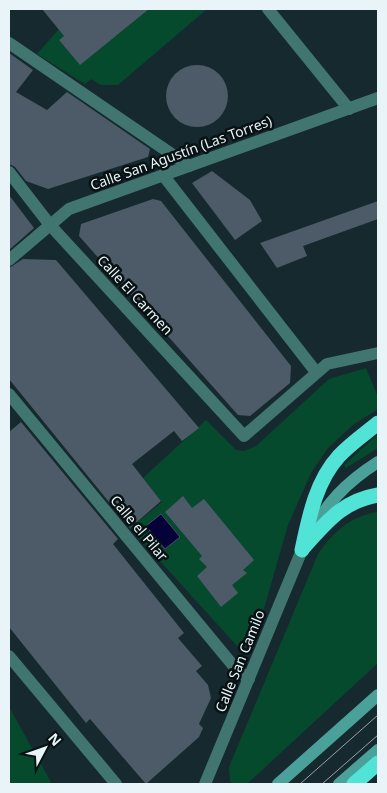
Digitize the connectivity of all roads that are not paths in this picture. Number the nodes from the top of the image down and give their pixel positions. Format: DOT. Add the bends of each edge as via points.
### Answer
graph roads {
  1 [pos="268,9"];
  2 [pos="9,43"];
  3 [pos="378,98"];
  4 [pos="348,108"];
  5 [pos="189,166"];
  6 [pos="9,172"];
  7 [pos="163,175"];
  8 [pos="50,225"];
  9 [pos="9,260"];
  10 [pos="378,353"];
  11 [pos="316,372"];
  12 [pos="9,394"];
  13 [pos="19,407"];
  14 [pos="9,416"];
  15 [pos="378,423"];
  16 [pos="378,462"];
  17 [pos="378,496"];
  18 [pos="302,550"];
  19 [pos="9,656"];
  20 [pos="249,679"];
  21 [pos="378,695"];
  22 [pos="378,750"];
  23 [pos="378,763"];
  24 [pos="116,784"];
  25 [pos="205,784"];
  26 [pos="278,784"];
  27 [pos="339,784"];
  28 [pos="354,784"];
  1 -- 4 [label="street"];
  2 -- 5 [label="street"];
  3 -- 4 [label="street, Calle San Agustín (Las Torres)"];
  4 -- 5 [label="street, Calle San Agustín (Las Torres)"];
  5 -- 7 [label="street, Calle San Agustín (Las Torres)"];
  6 -- 8 [label="street, Calle El Carmen"];
  7 -- 8 [label="street, Calle San Agustín (Las Torres)" via="69,208"];
  7 -- 11 [label="street"];
  8 -- 9 [label="street, Calle San Agustín (Las Torres)"];
  8 -- 11 [label="street, Calle El Carmen" via="244,436"];
  10 -- 11 [label="street" via="327,364"];
  12 -- 13 [label="street, Calle el Pilar"];
  13 -- 14 [label="street"];
  13 -- 20 [label="street, Calle el Pilar" via="236,669"];
  15 -- 18 [label="highway" via="339,456 322,482 311,508"];
  16 -- 18 [label="main road" via="345,487 322,511"];
  17 -- 18 [label="highway" via="344,506"];
  18 -- 20 [label="street, Calle San Camilo"];
  19 -- 24 [label="street"];
  20 -- 25 [label="street, Calle San Camilo"];
  21 -- 26 [label="main road"];
  22 -- 27 [label="main road"];
  23 -- 28 [label="highway"];
}
